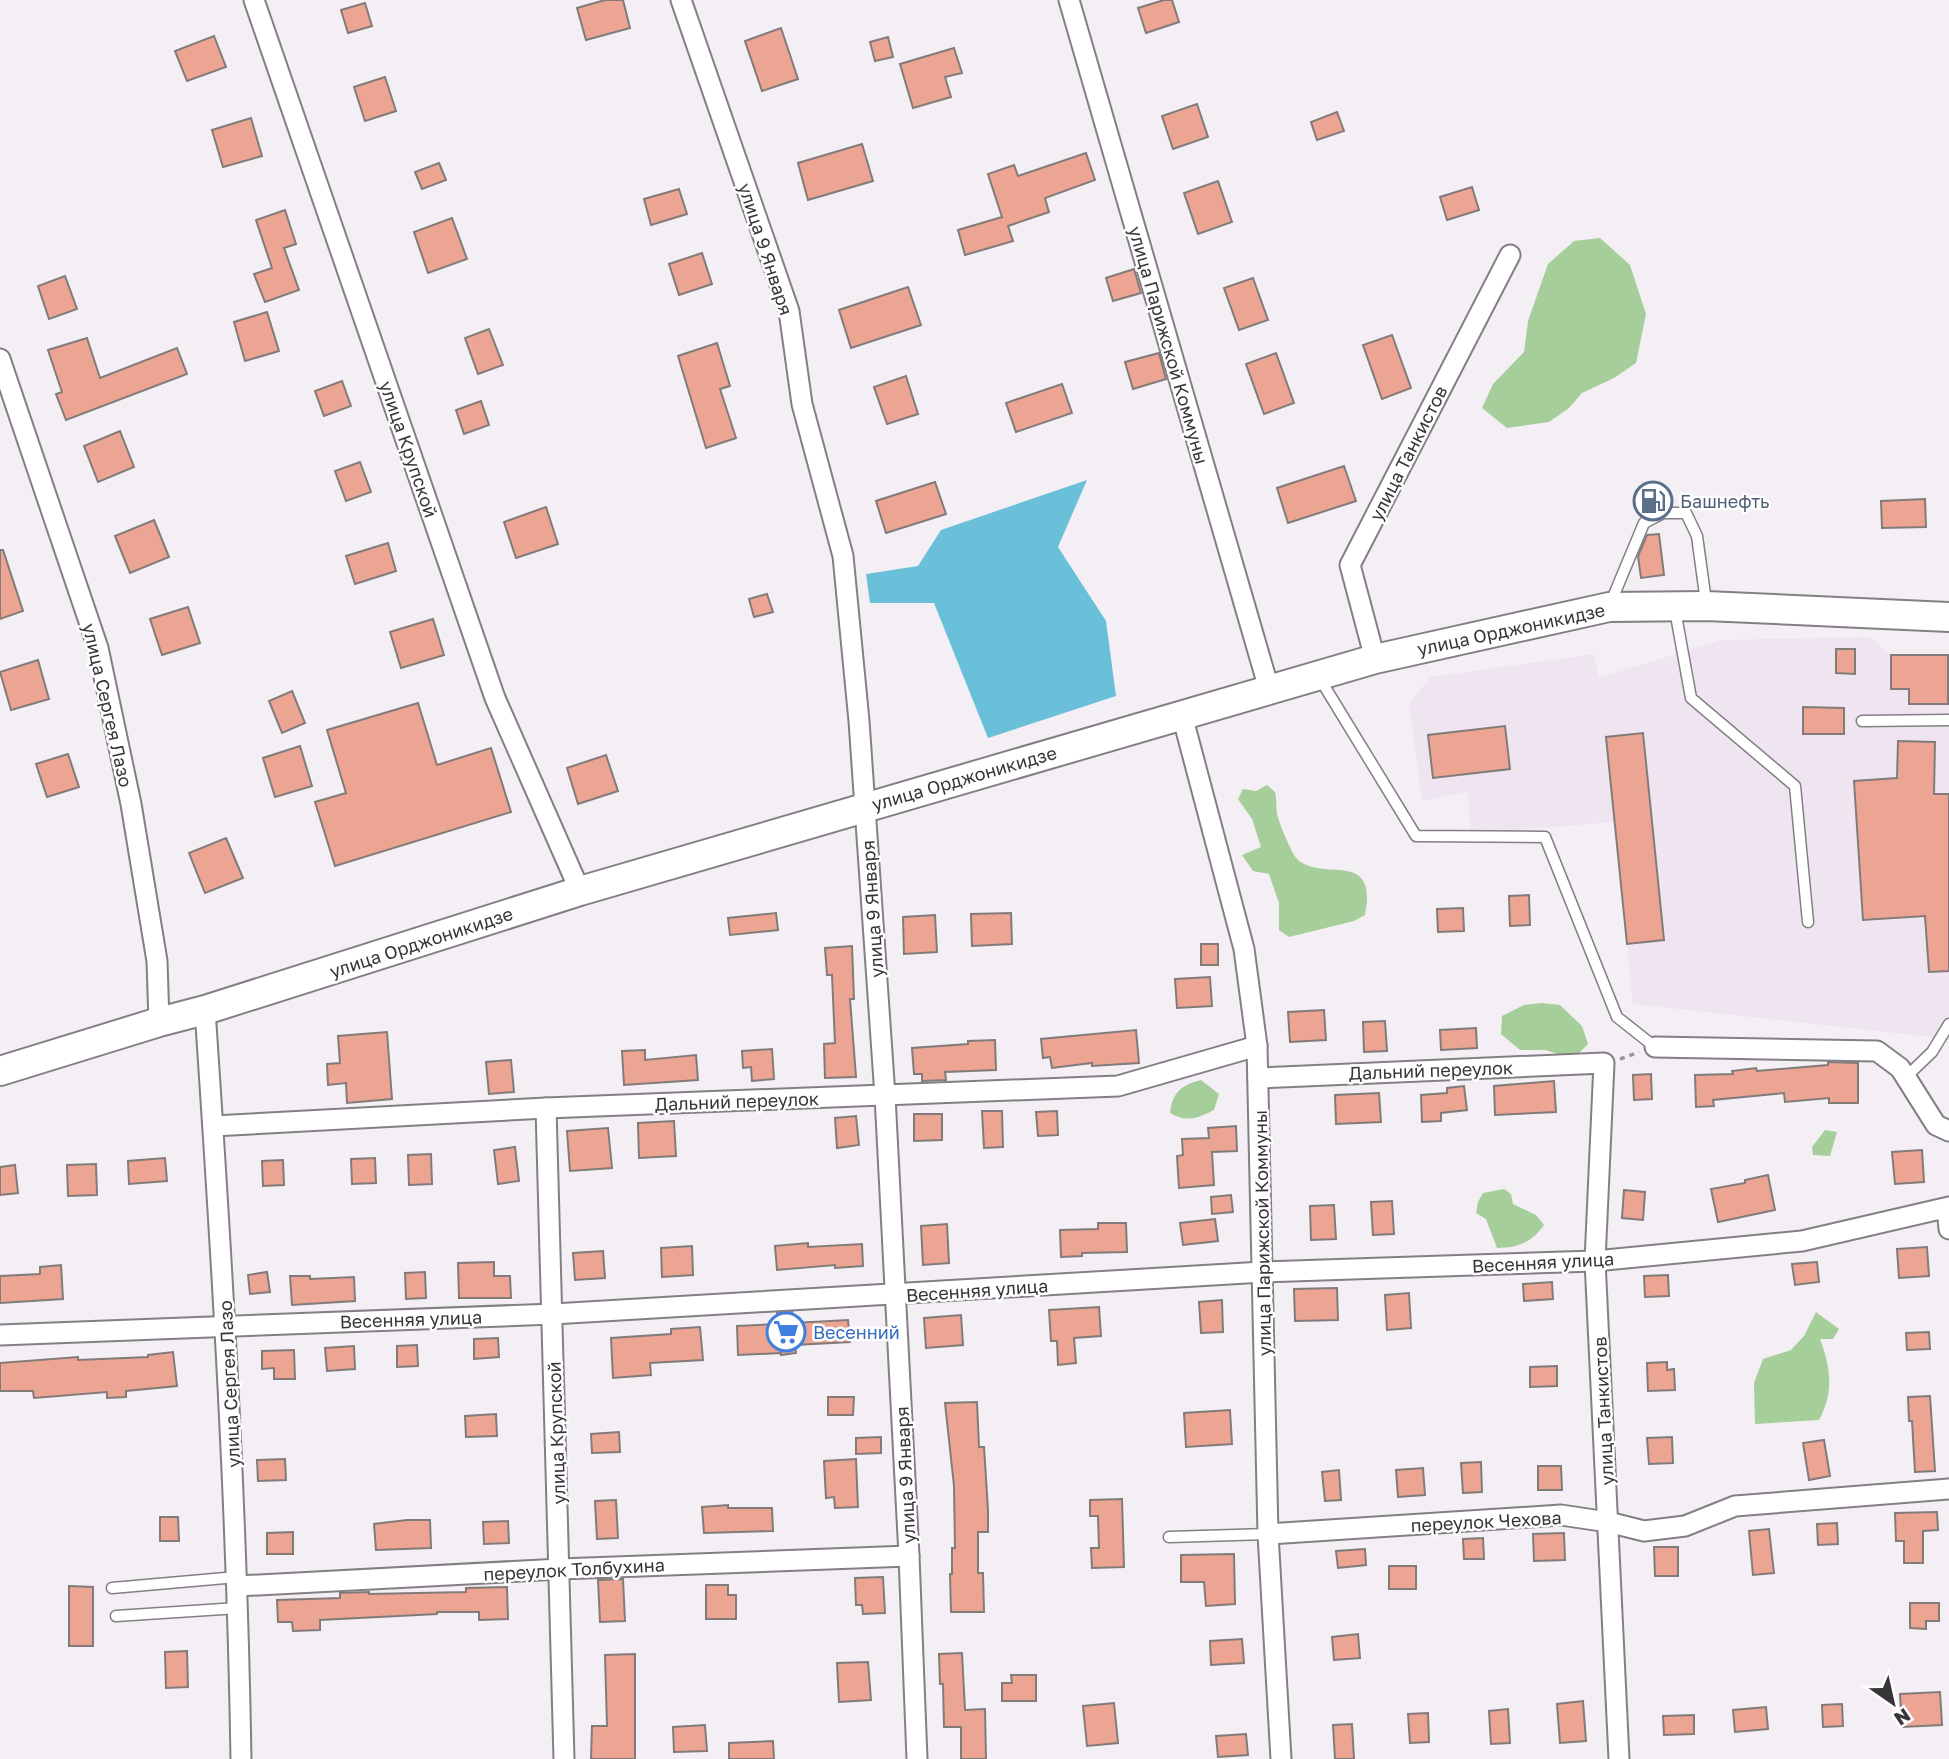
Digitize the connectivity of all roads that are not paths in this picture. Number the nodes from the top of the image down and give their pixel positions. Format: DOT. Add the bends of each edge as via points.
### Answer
graph roads {
  1 [pos="254,0"];
  2 [pos="681,0"];
  3 [pos="1069,0"];
  4 [pos="1510,255"];
  5 [pos="0,359"];
  6 [pos="1674,606"];
  7 [pos="1706,606"];
  8 [pos="1609,607"];
  9 [pos="1949,617"];
  10 [pos="1375,659"];
  11 [pos="1318,676"];
  12 [pos="1269,690"];
  13 [pos="1182,715"];
  14 [pos="1949,720"];
  15 [pos="1861,721"];
  16 [pos="864,807"];
  17 [pos="580,891"];
  18 [pos="1808,922"];
  19 [pos="205,1010"];
  20 [pos="159,1022"];
  21 [pos="1949,1024"];
  22 [pos="1257,1046"];
  23 [pos="1655,1047"];
  24 [pos="1604,1063"];
  25 [pos="0,1071"];
  26 [pos="1906,1077"];
  27 [pos="1258,1078"];
  28 [pos="885,1096"];
  29 [pos="546,1108"];
  30 [pos="213,1126"];
  31 [pos="1949,1131"];
  32 [pos="1948,1208"];
  33 [pos="1949,1229"];
  34 [pos="1595,1261"];
  35 [pos="1263,1272"];
  36 [pos="897,1294"];
  37 [pos="553,1314"];
  38 [pos="226,1325"];
  39 [pos="0,1335"];
  40 [pos="1949,1489"];
  41 [pos="1608,1522"];
  42 [pos="1268,1534"];
  43 [pos="1169,1537"];
  44 [pos="909,1556"];
  45 [pos="560,1569"];
  46 [pos="238,1582"];
  47 [pos="112,1588"];
  48 [pos="238,1608"];
  49 [pos="116,1616"];
  50 [pos="241,1759"];
  51 [pos="564,1759"];
  52 [pos="917,1759"];
  53 [pos="1281,1759"];
  54 [pos="1619,1759"];
  1 -- 17 [label="street, улица Крупской" via="495,698"];
  2 -- 16 [label="street, улица 9 Января" via="789,311 802,404 844,556"];
  3 -- 12 [label="street, улица Парижской Коммуны"];
  4 -- 10 [label="street, улица Танкистов" via="1350,565"];
  5 -- 20 [label="street, улица Сергея Лазо" via="98,648 131,804 157,961"];
  6 -- 7 [label="main road, улица Орджоникидзе"];
  6 -- 8 [label="main road, улица Орджоникидзе"];
  6 -- 18 [label="lane" via="1691,698 1795,786"];
  7 -- 8 [label="lane" via="1697,536 1686,513 1663,513 1644,523"];
  7 -- 9 [label="main road, улица Орджоникидзе"];
  8 -- 10 [label="main road, улица Орджоникидзе"];
  10 -- 11 [label="main road, улица Орджоникидзе"];
  11 -- 12 [label="main road, улица Орджоникидзе"];
  11 -- 23 [label="lane" via="1416,836 1545,837 1618,1017"];
  12 -- 13 [label="main road, улица Орджоникидзе"];
  13 -- 16 [label="main road, улица Орджоникидзе"];
  13 -- 22 [label="street, улица Парижской Коммуны" via="1244,950"];
  14 -- 15 [label="lane"];
  16 -- 17 [label="main road, улица Орджоникидзе"];
  16 -- 28 [label="street, улица 9 Января"];
  17 -- 19 [label="main road, улица Орджоникидзе"];
  19 -- 20 [label="main road, улица Орджоникидзе"];
  19 -- 30 [label="street, улица Сергея Лазо"];
  20 -- 25 [label="main road, улица Орджоникидзе"];
  21 -- 26 [label="lane" via="1931,1052"];
  22 -- 27 [label="street, улица Парижской Коммуны"];
  22 -- 28 [label="street, Дальний переулок" via="1118,1086"];
  23 -- 26 [label="street" via="1877,1051"];
  24 -- 27 [label="street, Дальний переулок"];
  24 -- 34 [label="street, улица Танкистов"];
  26 -- 31 [label="street" via="1936,1125"];
  27 -- 35 [label="street, улица Парижской Коммуны"];
  28 -- 29 [label="street, Дальний переулок"];
  28 -- 36 [label="street, улица 9 Января"];
  29 -- 30 [label="street, Дальний переулок"];
  29 -- 37 [label="street, улица Крупской"];
  30 -- 38 [label="street, улица Сергея Лазо"];
  32 -- 33 [label="street"];
  32 -- 34 [label="street, Весенняя улица" via="1802,1241"];
  34 -- 35 [label="street, Весенняя улица"];
  34 -- 41 [label="street, улица Танкистов"];
  35 -- 36 [label="street, Весенняя улица"];
  35 -- 42 [label="street, улица Парижской Коммуны"];
  36 -- 37 [label="street, Весенняя улица"];
  36 -- 44 [label="street, улица 9 Января"];
  37 -- 38 [label="street, Весенняя улица"];
  37 -- 45 [label="street, улица Крупской"];
  38 -- 39 [label="street, Весенняя улица"];
  38 -- 46 [label="street, улица Сергея Лазо"];
  40 -- 41 [label="street, переулок Чехова" via="1735,1506 1685,1526 1644,1531"];
  41 -- 42 [label="street, переулок Чехова" via="1561,1515"];
  41 -- 54 [label="street, улица Танкистов"];
  42 -- 43 [label="lane"];
  42 -- 53 [label="street, улица Парижской Коммуны"];
  44 -- 45 [label="street, переулок Толбухина"];
  44 -- 52 [label="street, улица 9 Января"];
  45 -- 46 [label="street, переулок Толбухина"];
  45 -- 51 [label="street, улица Крупской"];
  46 -- 47 [label="lane"];
  46 -- 48 [label="street, улица Сергея Лазо"];
  48 -- 49 [label="lane"];
  48 -- 50 [label="street, улица Сергея Лазо"];
}
